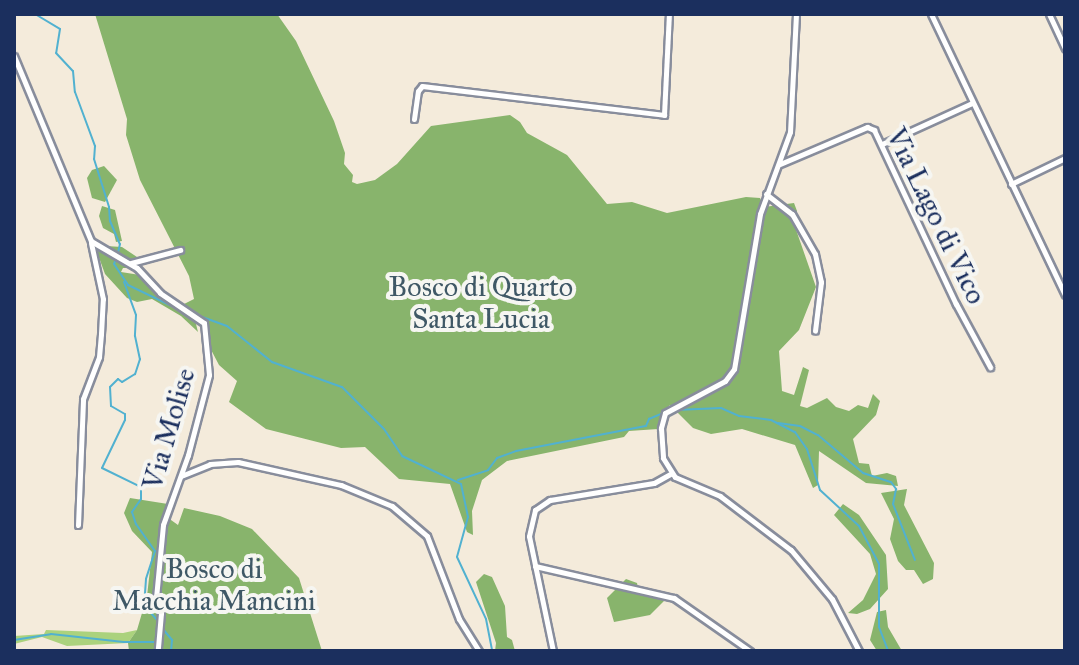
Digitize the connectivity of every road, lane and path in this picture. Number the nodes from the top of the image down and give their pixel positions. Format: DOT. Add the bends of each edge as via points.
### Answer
graph roads {
  1 [pos="669,14"];
  2 [pos="796,14"];
  3 [pos="931,14"];
  4 [pos="1049,14"];
  5 [pos="1065,49"];
  6 [pos="14,56"];
  7 [pos="972,103"];
  8 [pos="414,119"];
  9 [pos="882,144"];
  10 [pos="1065,158"];
  11 [pos="779,164"];
  12 [pos="1011,184"];
  13 [pos="766,194"];
  14 [pos="91,241"];
  15 [pos="180,250"];
  16 [pos="130,263"];
  17 [pos="1065,295"];
  18 [pos="815,331"];
  19 [pos="990,367"];
  20 [pos="670,474"];
  21 [pos="181,476"];
  22 [pos="78,525"];
  23 [pos="535,566"];
  24 [pos="157,648"];
  25 [pos="479,651"];
  26 [pos="553,651"];
  27 [pos="750,651"];
  28 [pos="859,651"];
  1 -- 8 [label="street" via="664,115 422,86"];
  2 -- 11 [label="street" via="791,127"];
  3 -- 7 [label="street"];
  4 -- 5 [label="street"];
  6 -- 14 [label="street"];
  7 -- 9 [label="street"];
  7 -- 12 [label="street"];
  9 -- 11 [label="street, Via Lago di Vico" via="867,127"];
  9 -- 19 [label="street, Via Lago di Vico"];
  10 -- 12 [label="street"];
  11 -- 13 [label="street"];
  12 -- 17 [label="street"];
  13 -- 18 [label="street" via="792,214 817,260 821,288"];
  13 -- 20 [label="street" via="733,372 664,414 663,458"];
  14 -- 16 [label="street, Via Molise"];
  14 -- 22 [label="street" via="101,286 102,324 99,357 83,399"];
  15 -- 16 [label="street"];
  16 -- 21 [label="street, Via Molise" via="160,293 204,323 209,370"];
  20 -- 23 [label="street" via="654,483 540,505 530,526"];
  20 -- 28 [label="street" via="720,496 791,550 836,605"];
  21 -- 24 [label="street, Via Molise" via="163,525"];
  21 -- 25 [label="street" via="210,464 238,462 341,485 399,511 429,539 462,625"];
  23 -- 26 [label="street"];
  23 -- 27 [label="street" via="676,599"];
}
